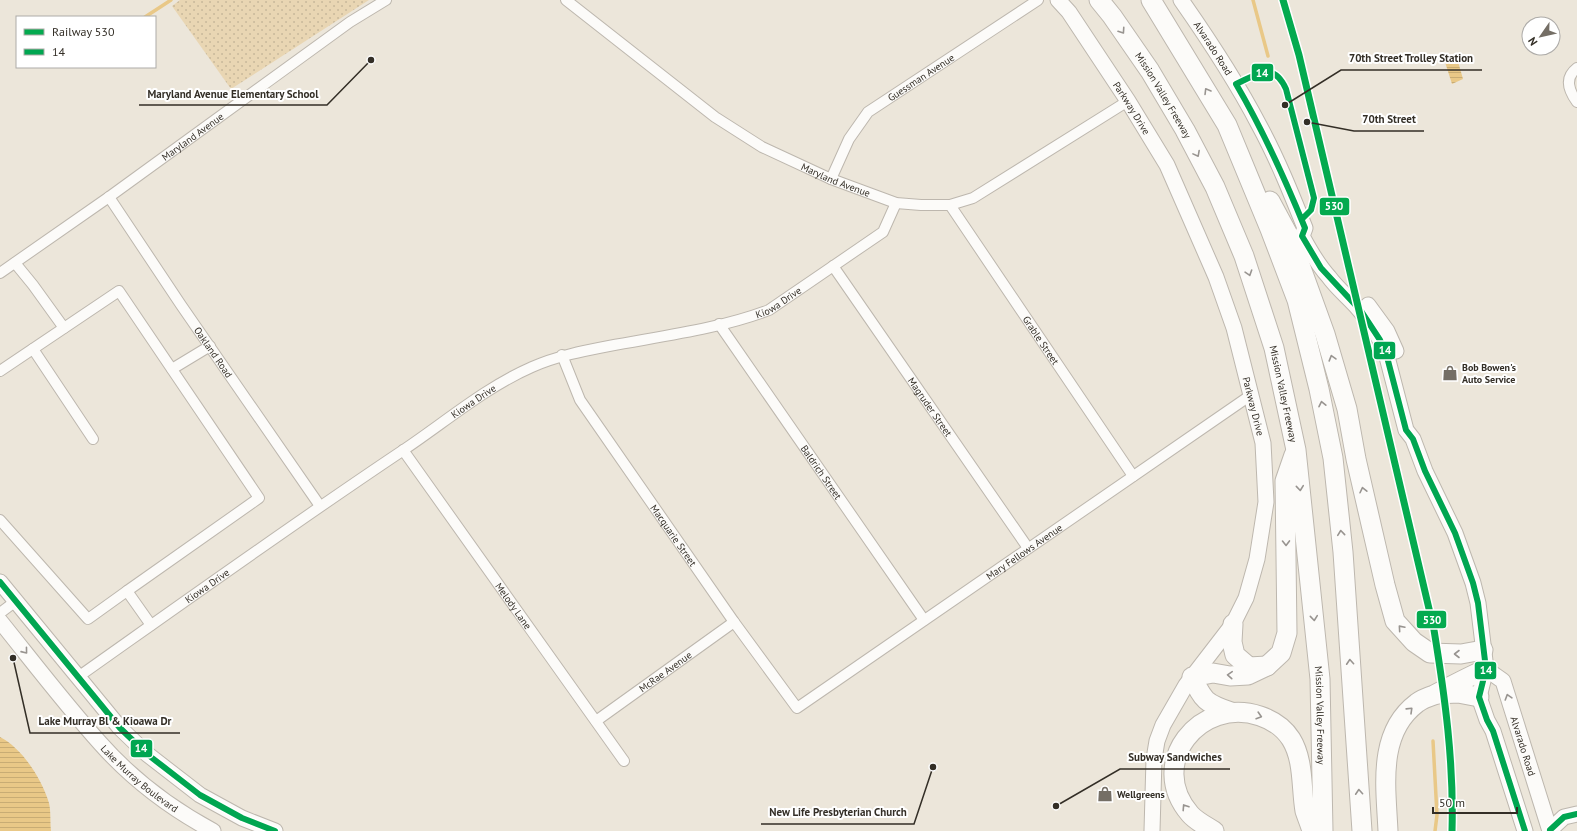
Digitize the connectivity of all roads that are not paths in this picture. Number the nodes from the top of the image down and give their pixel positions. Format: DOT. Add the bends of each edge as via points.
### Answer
graph roads {
  1 [pos="386,0"];
  2 [pos="566,0"];
  3 [pos="1038,0"];
  4 [pos="1058,0"];
  5 [pos="1099,0"];
  6 [pos="1151,0"];
  7 [pos="1181,0"];
  8 [pos="1577,68"];
  9 [pos="1128,101"];
  10 [pos="1577,102"];
  11 [pos="1227,125"];
  12 [pos="831,179"];
  13 [pos="109,197"];
  14 [pos="896,203"];
  15 [pos="950,205"];
  16 [pos="15,263"];
  17 [pos="833,266"];
  18 [pos="0,274"];
  19 [pos="719,324"];
  20 [pos="64,328"];
  21 [pos="210,346"];
  22 [pos="33,349"];
  23 [pos="562,355"];
  24 [pos="172,369"];
  25 [pos="0,371"];
  26 [pos="1251,395"];
  27 [pos="93,439"];
  28 [pos="403,450"];
  29 [pos="1296,450"];
  30 [pos="1133,476"];
  31 [pos="320,506"];
  32 [pos="0,520"];
  33 [pos="1028,548"];
  34 [pos="0,582"];
  35 [pos="127,591"];
  36 [pos="16,601"];
  37 [pos="0,613"];
  38 [pos="924,620"];
  39 [pos="0,621"];
  40 [pos="734,622"];
  41 [pos="1233,624"];
  42 [pos="151,625"];
  43 [pos="1483,650"];
  44 [pos="1266,666"];
  45 [pos="1486,669"];
  46 [pos="78,677"];
  47 [pos="1192,677"];
  48 [pos="1434,694"];
  49 [pos="1479,697"];
  50 [pos="797,708"];
  51 [pos="1231,712"];
  52 [pos="596,721"];
  53 [pos="624,761"];
  54 [pos="1577,814"];
  55 [pos="213,831"];
  56 [pos="275,831"];
  57 [pos="1152,831"];
  58 [pos="1214,831"];
  59 [pos="1312,831"];
  60 [pos="1323,831"];
  61 [pos="1362,831"];
  62 [pos="1388,831"];
  63 [pos="1525,831"];
  64 [pos="1550,831"];
  1 -- 13 [label="street, Maryland Avenue" via="350,22"];
  2 -- 12 [label="street, Maryland Avenue" via="715,117 762,147"];
  3 -- 12 [label="street, Guessman Avenue" via="868,112 849,139"];
  4 -- 9 [label="street, Parkway Drive" via="1069,12"];
  5 -- 29 [label="highway, Mission Valley Freeway, one-way" via="1150,71 1215,187 1244,256 1274,348"];
  11 -- 6 [label="highway, one-way"];
  7 -- 43 [label="street, Alvarado Road" via="1254,115 1293,197 1305,228 1302,236 1329,278 1364,316 1381,342 1406,430 1413,439 1424,471 1455,533 1468,566 1478,603"];
  8 -- 10 [label="street" via="1568,83"];
  9 -- 15 [label="street, Maryland Avenue" via="973,198"];
  9 -- 26 [label="street, Parkway Drive" via="1165,162 1216,277 1234,328"];
  43 -- 11 [label="highway, one-way" via="1461,654 1430,653 1414,642 1395,621 1356,459 1347,409 1325,334 1291,240"];
  61 -- 11 [label="highway, one-way" via="1343,560 1333,458 1297,300"];
  12 -- 14 [label="street, Maryland Avenue"];
  13 -- 16 [label="street, Maryland Avenue"];
  13 -- 21 [label="street, Oakland Road"];
  14 -- 15 [label="street, Maryland Avenue" via="921,206"];
  14 -- 17 [label="street, Kiowa Drive" via="882,232"];
  15 -- 30 [label="street, Grable Street"];
  16 -- 18 [label="street, Maryland Avenue"];
  16 -- 20 [label="street"];
  17 -- 19 [label="street, Kiowa Drive" via="769,310"];
  17 -- 33 [label="street, Magruder Street"];
  19 -- 23 [label="street, Kiowa Drive"];
  19 -- 38 [label="street, Baldrich Street"];
  20 -- 22 [label="street"];
  20 -- 24 [label="street" via="119,291"];
  21 -- 24 [label="street"];
  21 -- 31 [label="street, Oakland Road"];
  22 -- 25 [label="street"];
  22 -- 27 [label="street"];
  23 -- 28 [label="street, Kiowa Drive" via="532,367 483,394"];
  23 -- 40 [label="street, Macquarie Street" via="580,400"];
  24 -- 35 [label="street" via="259,498"];
  26 -- 30 [label="street, Mary Fellows Avenue"];
  26 -- 41 [label="street, Parkway Drive" via="1263,443 1266,502 1257,559 1246,598"];
  28 -- 31 [label="street, Kiowa Drive"];
  28 -- 52 [label="street, Melody Lane"];
  29 -- 44 [label="highway, one-way" via="1285,481 1288,633 1281,653"];
  29 -- 60 [label="highway, Mission Valley Freeway, one-way" via="1320,679"];
  30 -- 33 [label="street, Mary Fellows Avenue"];
  31 -- 42 [label="street, Kiowa Drive"];
  32 -- 35 [label="street" via="88,619"];
  33 -- 38 [label="street, Mary Fellows Avenue"];
  34 -- 36 [label="street"];
  35 -- 42 [label="street"];
  36 -- 37 [label="street"];
  36 -- 46 [label="street"];
  38 -- 50 [label="street, Mary Fellows Avenue"];
  39 -- 55 [label="street, Lake Murray Boulevard, one-way" via="103,746 129,771 185,816"];
  40 -- 50 [label="street, Macquarie Street"];
  40 -- 52 [label="street, McRae Avenue"];
  41 -- 44 [label="highway" via="1232,642 1235,655 1249,667"];
  41 -- 47 [label="street, Parkway Drive"];
  42 -- 46 [label="street, Kiowa Drive"];
  43 -- 45 [label="street, Alvarado Road"];
  44 -- 47 [label="highway, one-way" via="1248,675 1230,676 1213,673"];
  45 -- 48 [label="highway"];
  45 -- 49 [label="street, Alvarado Road"];
  64 -- 45 [label="street, Alvarado Road, one-way" via="1503,681"];
  46 -- 56 [label="street" via="120,728 169,772 200,795 242,818"];
  47 -- 51 [label="highway" via="1202,698"];
  47 -- 57 [label="street, Parkway Drive" via="1170,711 1157,741"];
  48 -- 49 [label="highway" via="1458,692"];
  62 -- 48 [label="highway, one-way" via="1386,760 1389,743 1394,730 1407,711"];
  49 -- 63 [label="street" via="1493,731"];
  58 -- 51 [label="highway, one-way" via="1199,822 1183,804 1175,784 1175,764 1181,746 1195,728 1203,721"];
  51 -- 59 [label="highway, one-way" via="1267,718 1291,739 1298,757 1305,810"];
  52 -- 53 [label="street, Melody Lane"];
  54 -- 64 [label="street" via="1564,817"];
}
